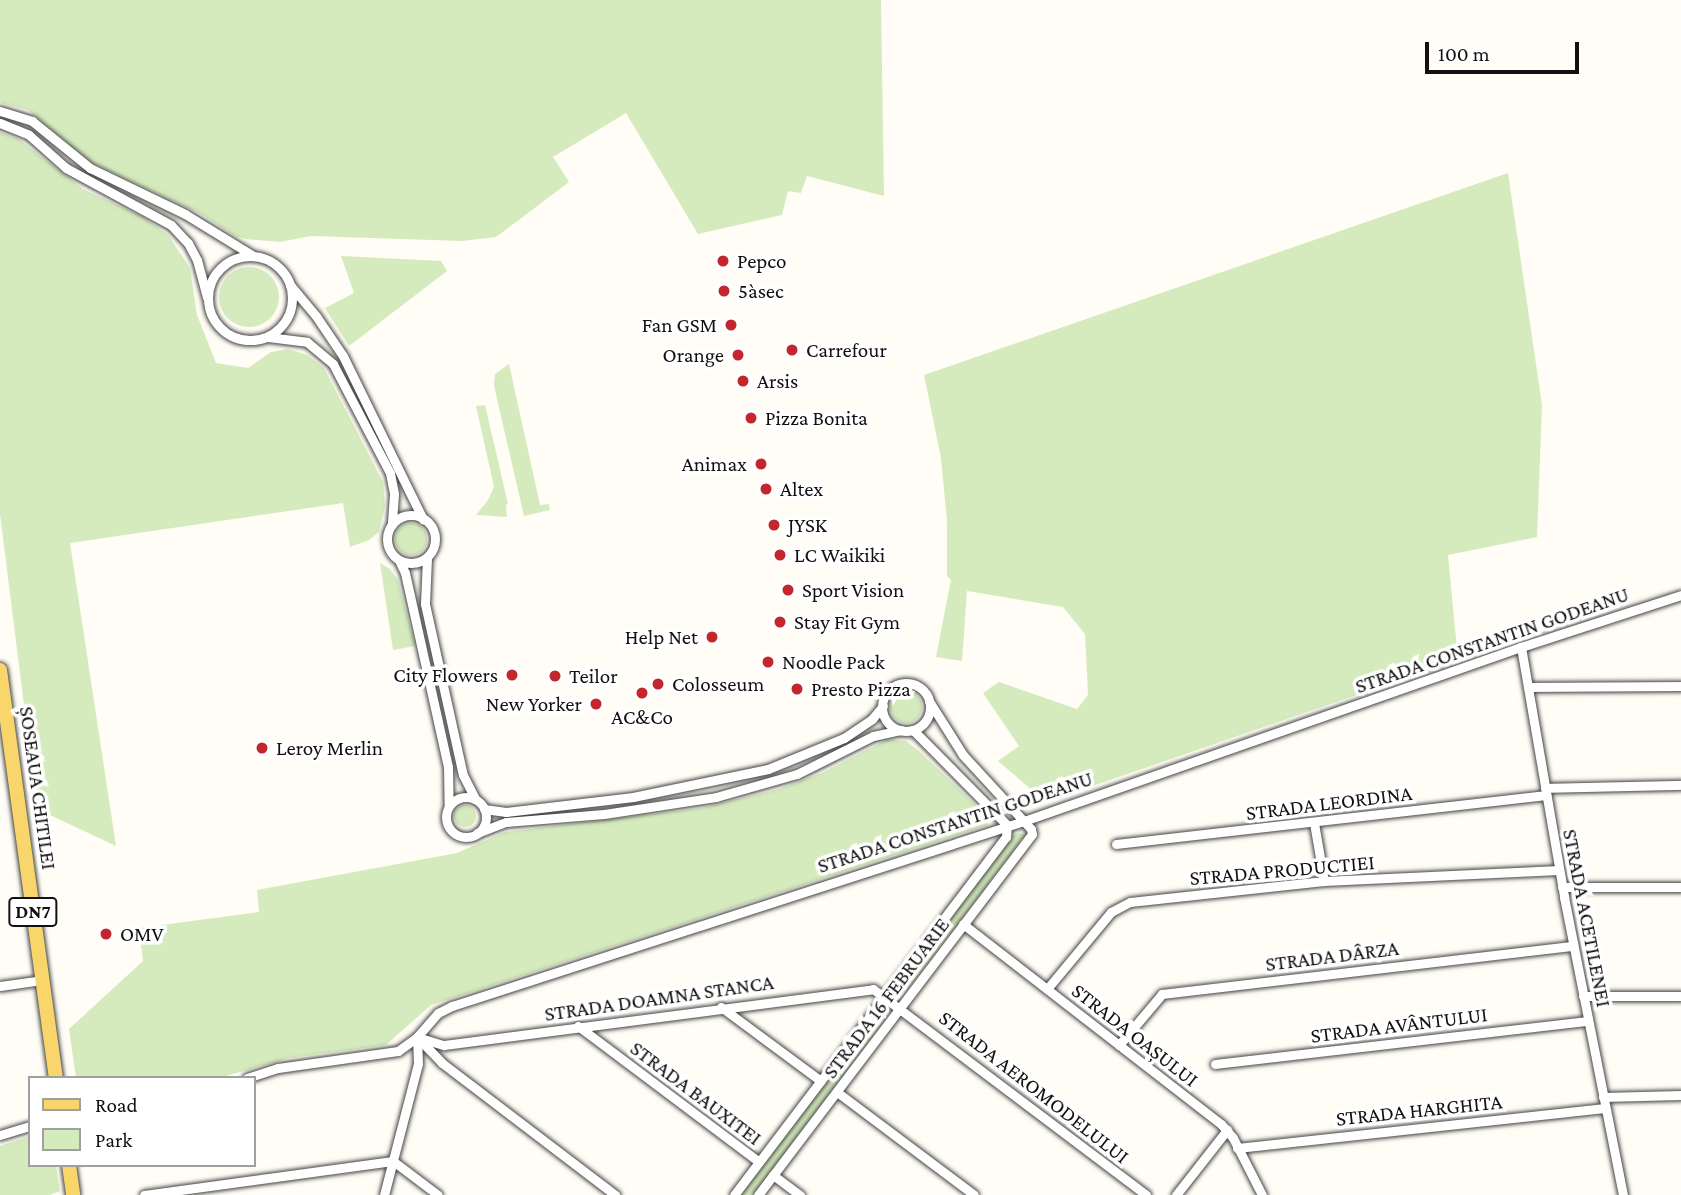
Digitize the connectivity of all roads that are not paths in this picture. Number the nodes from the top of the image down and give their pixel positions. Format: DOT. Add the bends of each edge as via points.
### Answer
graph roads {
  1 [pos="0,111"];
  2 [pos="0,123"];
  3 [pos="251,256"];
  4 [pos="290,285"];
  5 [pos="208,298"];
  6 [pos="267,337"];
  7 [pos="423,519"];
  8 [pos="392,525"];
  9 [pos="427,558"];
  10 [pos="399,560"];
  11 [pos="1681,595"];
  12 [pos="1521,647"];
  13 [pos="0,670"];
  14 [pos="1681,686"];
  15 [pos="1528,687"];
  16 [pos="929,701"];
  17 [pos="883,706"];
  18 [pos="901,730"];
  19 [pos="913,730"];
  20 [pos="6,756"];
  21 [pos="1681,785"];
  22 [pos="1546,791"];
  23 [pos="475,799"];
  24 [pos="449,806"];
  25 [pos="484,809"];
  26 [pos="1024,821"];
  27 [pos="1314,823"];
  28 [pos="1007,825"];
  29 [pos="477,832"];
  30 [pos="1116,844"];
  31 [pos="1559,870"];
  32 [pos="1324,881"];
  33 [pos="1562,887"];
  34 [pos="1681,887"];
  35 [pos="963,924"];
  36 [pos="1573,946"];
  37 [pos="42,980"];
  38 [pos="0,986"];
  39 [pos="1047,989"];
  40 [pos="885,994"];
  41 [pos="1583,996"];
  42 [pos="1681,996"];
  43 [pos="901,1006"];
  44 [pos="721,1007"];
  45 [pos="1588,1021"];
  46 [pos="578,1026"];
  47 [pos="417,1037"];
  48 [pos="1119,1045"];
  49 [pos="1215,1064"];
  50 [pos="56,1076"];
  51 [pos="253,1076"];
  52 [pos="821,1081"];
  53 [pos="837,1092"];
  54 [pos="1681,1095"];
  55 [pos="1603,1097"];
  56 [pos="1605,1108"];
  57 [pos="28,1126"];
  58 [pos="1227,1130"];
  59 [pos="0,1135"];
  60 [pos="1237,1147"];
  61 [pos="393,1161"];
  62 [pos="759,1163"];
  63 [pos="69,1167"];
  64 [pos="773,1175"];
  65 [pos="73,1195"];
  66 [pos="144,1195"];
  67 [pos="384,1195"];
  68 [pos="438,1195"];
  69 [pos="615,1195"];
  70 [pos="734,1195"];
  71 [pos="758,1195"];
  72 [pos="800,1195"];
  73 [pos="974,1195"];
  74 [pos="1146,1195"];
  75 [pos="1176,1195"];
  76 [pos="1262,1195"];
  77 [pos="1623,1195"];
  1 -- 3 [label="street" via="32,121 90,168 185,214"];
  2 -- 5 [label="street" via="29,135 74,172 171,225 197,260"];
  3 -- 4 [label="street" via="278,267"];
  3 -- 5 [label="street" via="240,256 220,267"];
  4 -- 6 [label="street" via="285,321"];
  4 -- 7 [label="street" via="343,356"];
  5 -- 6 [label="street" via="210,311 227,333 253,340"];
  6 -- 8 [label="street" via="307,342 333,364 390,473"];
  7 -- 8 [label="street" via="410,515"];
  7 -- 9 [label="street" via="433,528 435,539"];
  8 -- 10 [label="street" via="388,548"];
  9 -- 10 [label="street" via="413,563"];
  9 -- 23 [label="street" via="425,604 463,775"];
  10 -- 24 [label="street" via="448,767"];
  11 -- 12 [label="street, STRADA CONSTANTIN GODEANU"];
  12 -- 15 [label="street, STRADA ACETILENEI"];
  12 -- 26 [label="street, STRADA CONSTANTIN GODEANU"];
  13 -- 20 [label="main road, ȘOSEAUA CHITILEI / DN7"];
  14 -- 15 [label="street"];
  15 -- 22 [label="street, STRADA ACETILENEI"];
  16 -- 17 [label="street" via="920,687 902,683 887,694"];
  16 -- 19 [label="street" via="929,715"];
  16 -- 26 [label="street" via="963,755"];
  17 -- 18 [label="street" via="890,723"];
  17 -- 25 [label="street" via="844,738 768,769 634,797 506,812"];
  18 -- 19 [label="street"];
  18 -- 29 [label="street" via="873,737 797,774 716,797 604,814 506,822"];
  19 -- 28 [label="street"];
  20 -- 37 [label="main road, ȘOSEAUA CHITILEI / DN7"];
  21 -- 22 [label="street, STRADA LEORDINA"];
  22 -- 27 [label="street, STRADA LEORDINA"];
  22 -- 31 [label="street, STRADA ACETILENEI"];
  23 -- 24 [label="street" via="458,798"];
  23 -- 25 [label="street"];
  24 -- 29 [label="street" via="446,819 452,831 465,836"];
  25 -- 29 [label="street" via="485,822"];
  26 -- 28 [label="street, STRADA CONSTANTIN GODEANU"];
  26 -- 35 [label="street, STRADA 16 FEBRUARIE" via="1032,834"];
  27 -- 30 [label="street, STRADA LEORDINA"];
  27 -- 32 [label="street"];
  28 -- 40 [label="street, STRADA 16 FEBRUARIE" via="1006,837"];
  28 -- 47 [label="street, STRADA CONSTANTIN GODEANU" via="452,1006 438,1013"];
  31 -- 32 [label="street, STRADA PRODUCTIEI"];
  31 -- 33 [label="street, STRADA ACETILENEI"];
  32 -- 39 [label="street, STRADA PRODUCTIEI" via="1121,904"];
  33 -- 34 [label="street"];
  33 -- 36 [label="street, STRADA ACETILENEI"];
  35 -- 39 [label="street, STRADA OAȘULUI"];
  35 -- 43 [label="street, STRADA 16 FEBRUARIE"];
  36 -- 41 [label="street, STRADA ACETILENEI"];
  36 -- 48 [label="street, STRADA DÂRZA" via="1162,993"];
  37 -- 38 [label="street"];
  37 -- 50 [label="main road, ȘOSEAUA CHITILEI / DN7"];
  39 -- 48 [label="street, STRADA OAȘULUI"];
  40 -- 43 [label="street"];
  40 -- 44 [label="street, STRADA DOAMNA STANCA" via="867,988"];
  40 -- 52 [label="street, STRADA 16 FEBRUARIE"];
  41 -- 42 [label="street"];
  41 -- 45 [label="street, STRADA ACETILENEI"];
  43 -- 53 [label="street, STRADA 16 FEBRUARIE"];
  43 -- 74 [label="street, STRADA AEROMODELULUI"];
  44 -- 46 [label="street, STRADA DOAMNA STANCA"];
  44 -- 52 [label="street"];
  45 -- 49 [label="street, STRADA AVÂNTULUI"];
  45 -- 55 [label="street, STRADA ACETILENEI"];
  46 -- 47 [label="street, STRADA DOAMNA STANCA" via="444,1045"];
  46 -- 62 [label="street, STRADA BAUXITEI"];
  47 -- 51 [label="street, STRADA CONSTANTIN GODEANU" via="391,1052 278,1068"];
  47 -- 61 [label="street" via="418,1064"];
  47 -- 69 [label="street" via="442,1063"];
  48 -- 58 [label="street, STRADA OAȘULUI"];
  52 -- 62 [label="street, STRADA 16 FEBRUARIE"];
  53 -- 64 [label="street, STRADA 16 FEBRUARIE"];
  53 -- 73 [label="street"];
  54 -- 55 [label="street"];
  55 -- 56 [label="street, STRADA ACETILENEI"];
  56 -- 60 [label="street, STRADA HARGHITA"];
  56 -- 77 [label="street, STRADA ACETILENEI"];
  57 -- 59 [label="street"];
  58 -- 60 [label="street, STRADA OAȘULUI"];
  58 -- 75 [label="street"];
  60 -- 76 [label="street, STRADA OAȘULUI"];
  61 -- 66 [label="street"];
  61 -- 67 [label="street"];
  61 -- 68 [label="street"];
  62 -- 70 [label="street, STRADA 16 FEBRUARIE"];
  63 -- 65 [label="main road"];
  64 -- 71 [label="street, STRADA 16 FEBRUARIE"];
  64 -- 72 [label="street"];
}
